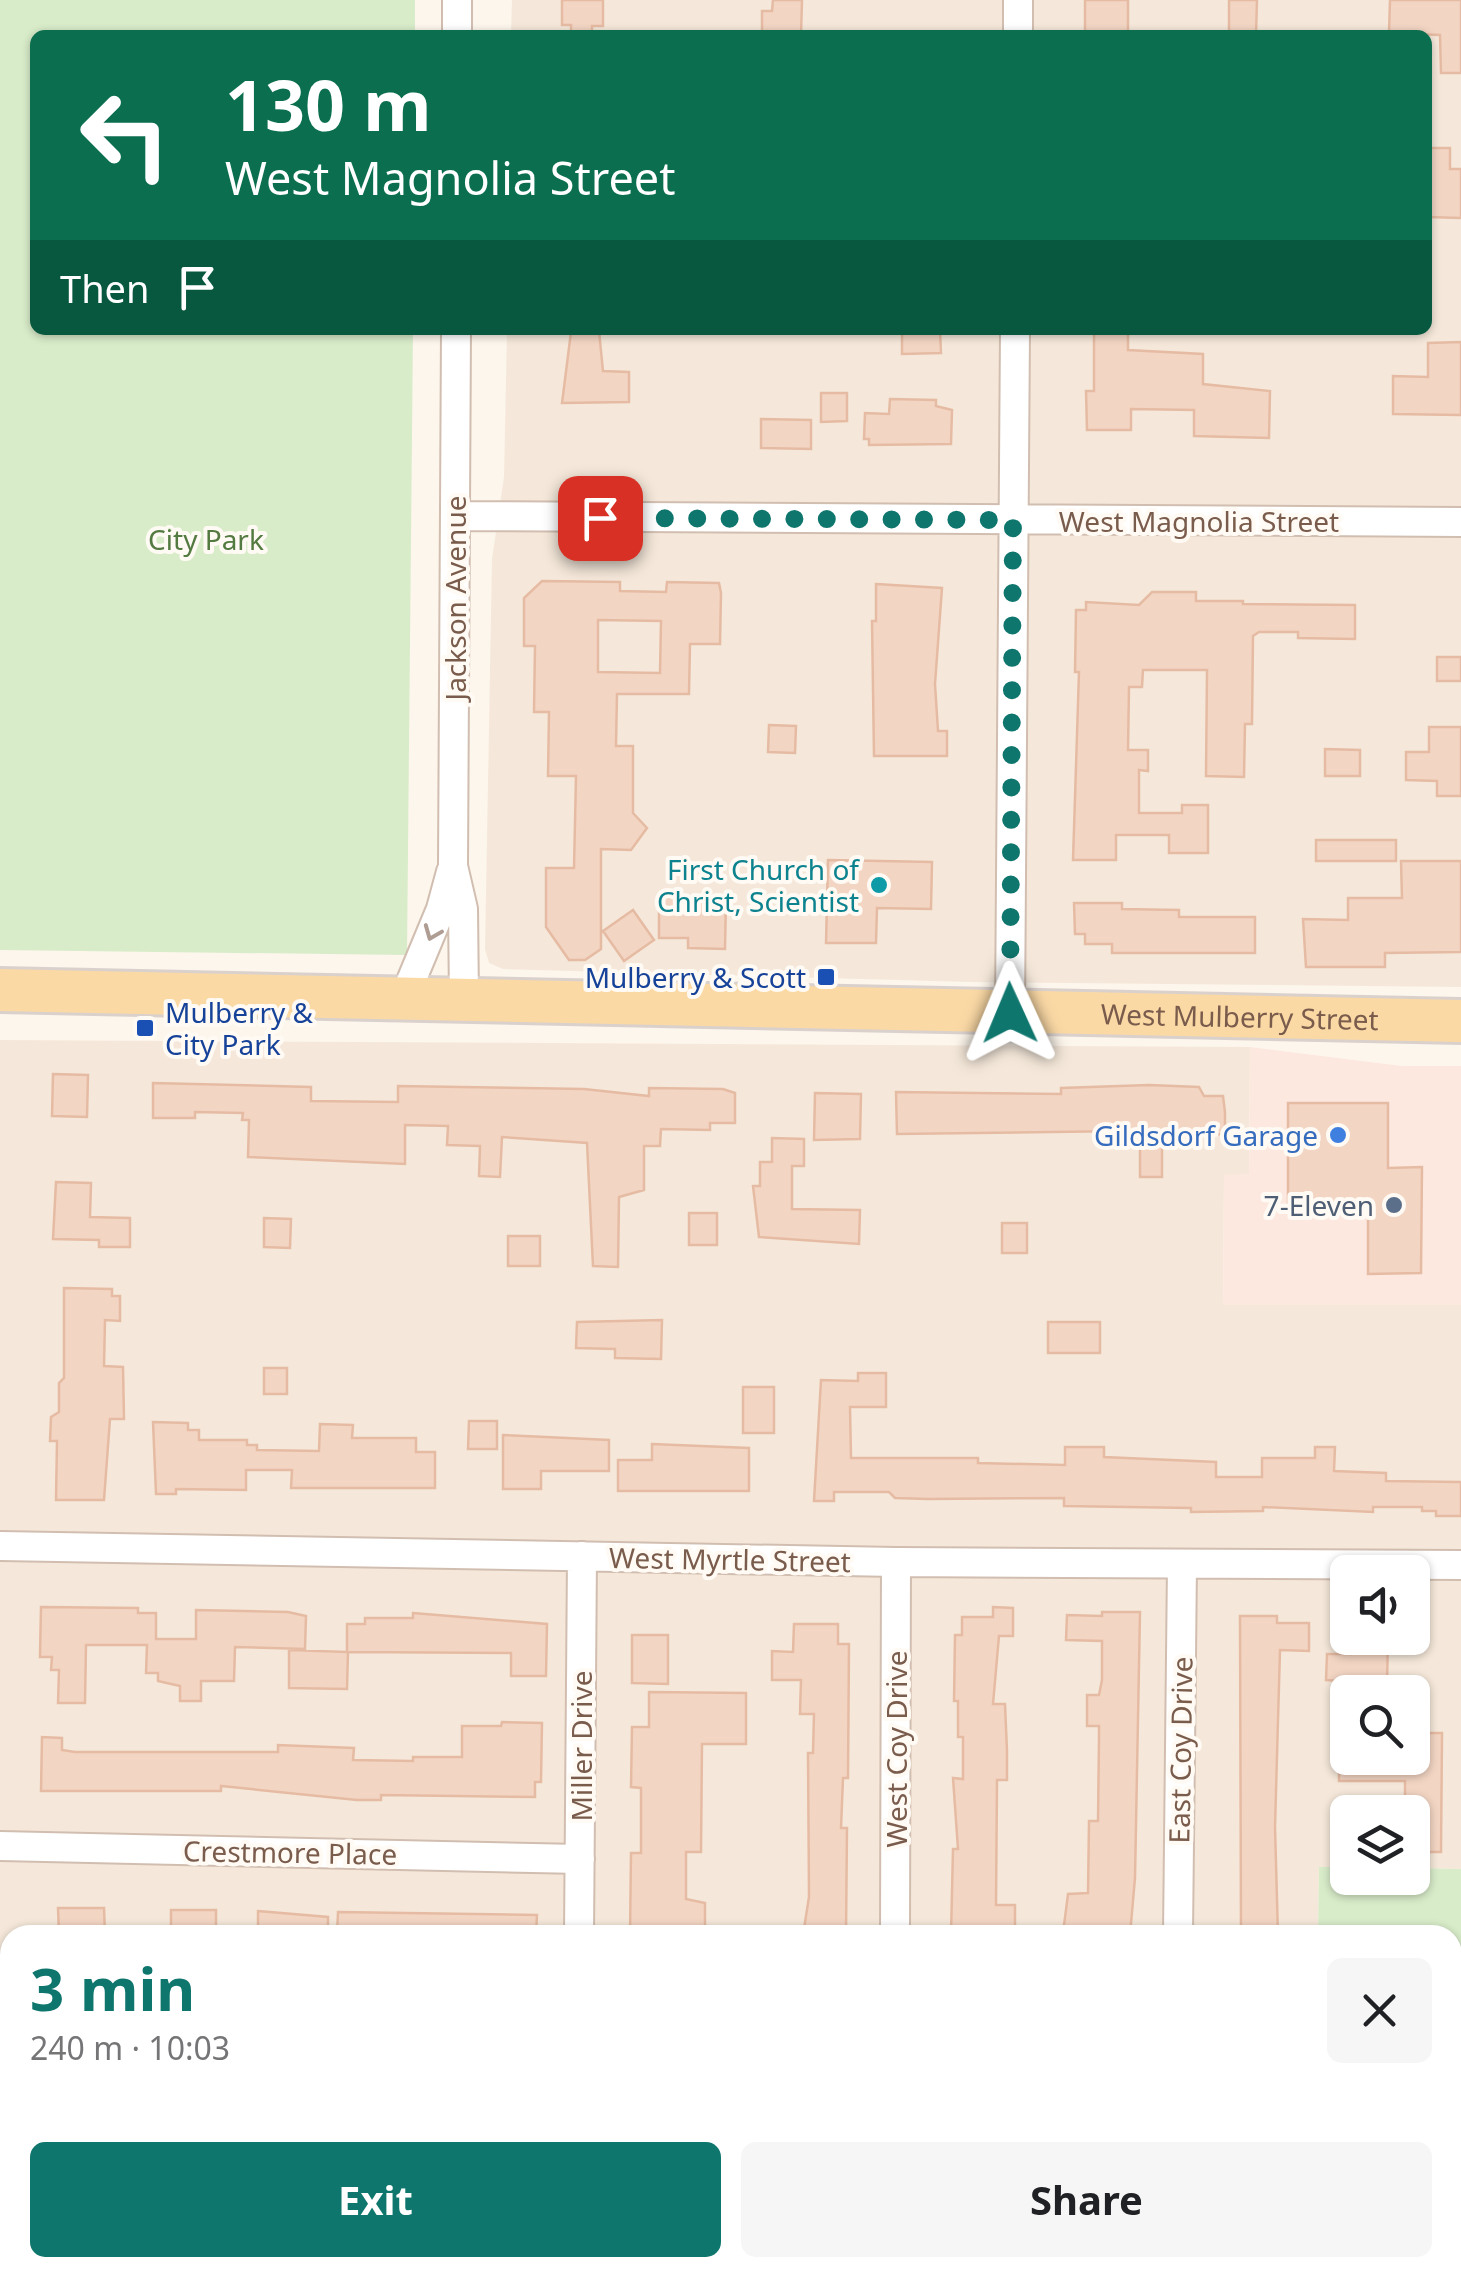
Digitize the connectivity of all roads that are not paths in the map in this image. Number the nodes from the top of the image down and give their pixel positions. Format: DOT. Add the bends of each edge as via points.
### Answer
graph roads {
  1 [pos="457,0"];
  2 [pos="1018,0"];
  3 [pos="457,30"];
  4 [pos="1018,30"];
  5 [pos="456,335"];
  6 [pos="1015,335"];
  7 [pos="456,516"];
  8 [pos="1013,520"];
  9 [pos="1461,522"];
  10 [pos="453,866"];
  11 [pos="0,990"];
  12 [pos="404,998"];
  13 [pos="464,999"];
  14 [pos="1010,1013"];
  15 [pos="1461,1020"];
  16 [pos="0,1546"];
  17 [pos="582,1556"];
  18 [pos="896,1562"];
  19 [pos="1182,1564"];
  20 [pos="1461,1565"];
  21 [pos="0,1846"];
  22 [pos="580,1859"];
  23 [pos="579,1925"];
  24 [pos="895,1925"];
  25 [pos="1178,1925"];
  1 -- 3 [label="street"];
  2 -- 4 [label="street"];
  5 -- 7 [label="street, Jackson Avenue"];
  6 -- 8 [label="street"];
  7 -- 8 [label="street, West Magnolia Street"];
  7 -- 10 [label="street, Jackson Avenue"];
  8 -- 9 [label="street, West Magnolia Street"];
  8 -- 14 [label="street"];
  10 -- 12 [label="street, Jackson Avenue, one-way"];
  10 -- 13 [label="street, Jackson Avenue" via="463,909"];
  11 -- 12 [label="main road, West Mulberry Street"];
  12 -- 13 [label="main road, West Mulberry Street"];
  13 -- 14 [label="main road, West Mulberry Street"];
  14 -- 15 [label="main road, West Mulberry Street"];
  16 -- 17 [label="street, West Myrtle Street"];
  17 -- 18 [label="street, West Myrtle Street"];
  17 -- 22 [label="street, Miller Drive"];
  18 -- 19 [label="street, West Myrtle Street"];
  18 -- 24 [label="street, West Coy Drive"];
  19 -- 20 [label="street, West Myrtle Street"];
  19 -- 25 [label="street, East Coy Drive"];
  21 -- 22 [label="street, Crestmore Place"];
  22 -- 23 [label="street, Miller Drive"];
}
